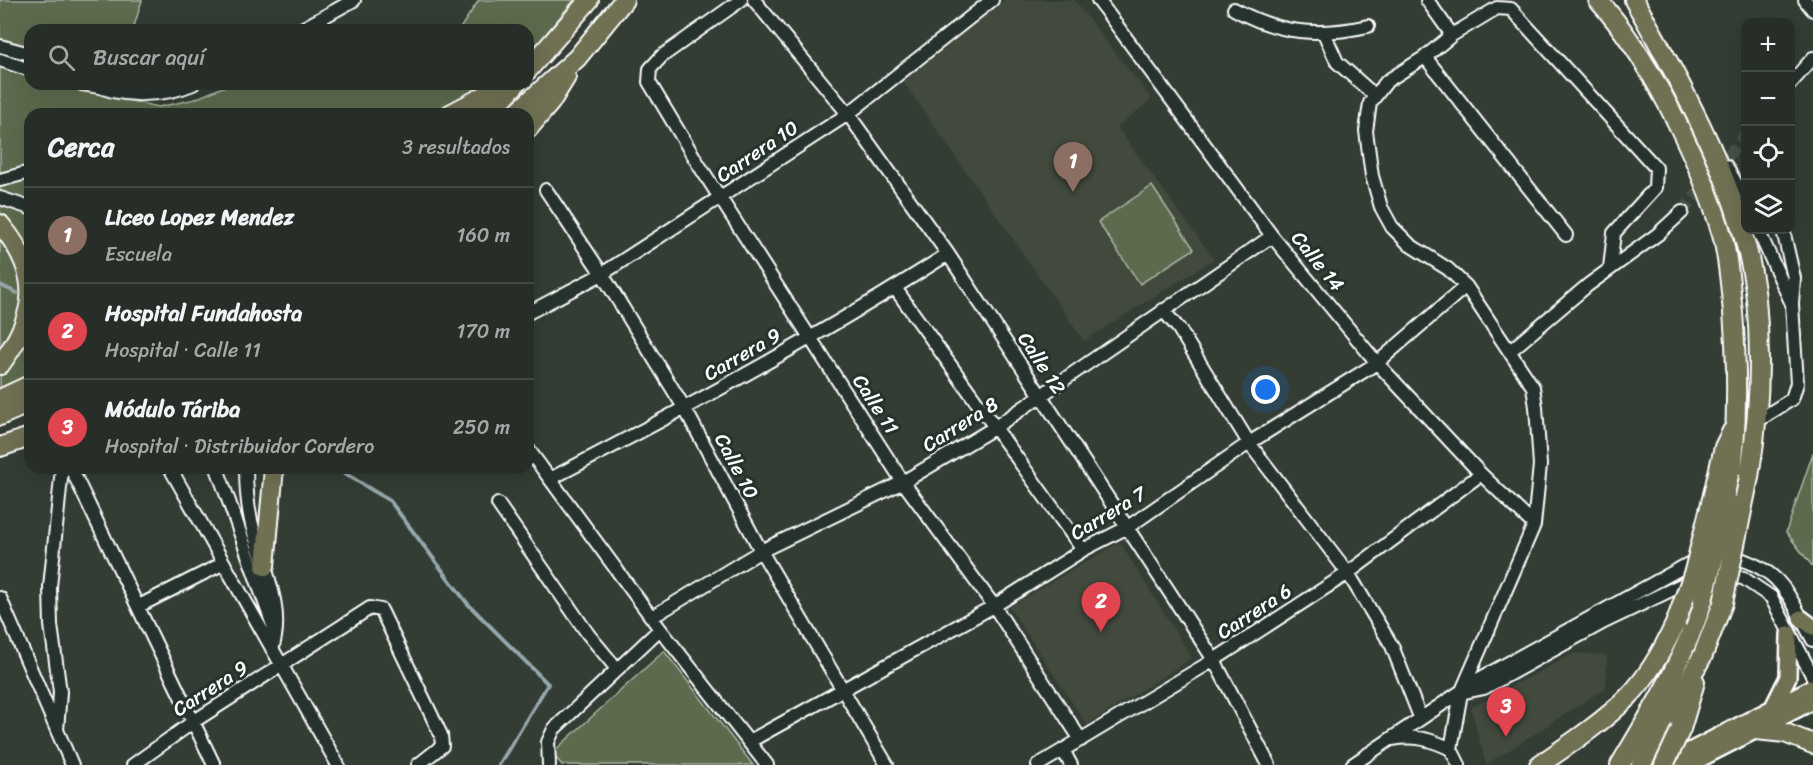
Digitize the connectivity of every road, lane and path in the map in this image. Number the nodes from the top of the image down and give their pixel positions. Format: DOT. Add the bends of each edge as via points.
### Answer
graph roads {
  1 [pos="354,0"];
  2 [pos="589,0"];
  3 [pos="624,0"];
  4 [pos="741,0"];
  5 [pos="754,0"];
  6 [pos="993,0"];
  7 [pos="1098,0"];
  8 [pos="1427,0"];
  9 [pos="1598,0"];
  10 [pos="1634,0"];
  11 [pos="1805,0"];
  12 [pos="1234,9"];
  13 [pos="1813,10"];
  14 [pos="311,24"];
  15 [pos="1368,26"];
  16 [pos="1324,33"];
  17 [pos="1452,35"];
  18 [pos="0,46"];
  19 [pos="24,52"];
  20 [pos="1425,57"];
  21 [pos="577,58"];
  22 [pos="0,60"];
  23 [pos="1812,62"];
  24 [pos="534,63"];
  25 [pos="24,68"];
  26 [pos="1795,80"];
  27 [pos="121,90"];
  28 [pos="177,90"];
  29 [pos="496,90"];
  30 [pos="511,90"];
  31 [pos="1374,95"];
  32 [pos="461,108"];
  33 [pos="494,108"];
  34 [pos="522,108"];
  35 [pos="848,114"];
  36 [pos="534,122"];
  37 [pos="1704,130"];
  38 [pos="24,174"];
  39 [pos="0,180"];
  40 [pos="546,190"];
  41 [pos="1741,193"];
  42 [pos="0,198"];
  43 [pos="722,198"];
  44 [pos="24,206"];
  45 [pos="1682,212"];
  46 [pos="0,224"];
  47 [pos="1760,234"];
  48 [pos="1784,234"];
  49 [pos="1272,236"];
  50 [pos="1566,236"];
  51 [pos="948,254"];
  52 [pos="24,261"];
  53 [pos="1610,268"];
  54 [pos="602,274"];
  55 [pos="1466,286"];
  56 [pos="895,288"];
  57 [pos="1792,304"];
  58 [pos="534,310"];
  59 [pos="1163,310"];
  60 [pos="24,326"];
  61 [pos="810,338"];
  62 [pos="1510,351"];
  63 [pos="1377,363"];
  64 [pos="0,365"];
  65 [pos="24,388"];
  66 [pos="1039,395"];
  67 [pos="0,399"];
  68 [pos="24,406"];
  69 [pos="685,409"];
  70 [pos="0,416"];
  71 [pos="1759,420"];
  72 [pos="994,428"];
  73 [pos="24,439"];
  74 [pos="1249,443"];
  75 [pos="0,447"];
  76 [pos="534,457"];
  77 [pos="61,474"];
  78 [pos="74,474"];
  79 [pos="173,474"];
  80 [pos="219,474"];
  81 [pos="247,474"];
  82 [pos="273,474"];
  83 [pos="1481,474"];
  84 [pos="550,479"];
  85 [pos="903,482"];
  86 [pos="1720,502"];
  87 [pos="498,504"];
  88 [pos="1534,525"];
  89 [pos="1128,527"];
  90 [pos="1083,550"];
  91 [pos="760,551"];
  92 [pos="224,563"];
  93 [pos="265,566"];
  94 [pos="1348,573"];
  95 [pos="0,598"];
  96 [pos="139,606"];
  97 [pos="994,606"];
  98 [pos="652,617"];
  99 [pos="1807,623"];
  100 [pos="660,628"];
  101 [pos="277,633"];
  102 [pos="1789,634"];
  103 [pos="1813,640"];
  104 [pos="272,650"];
  105 [pos="1702,655"];
  106 [pos="1214,660"];
  107 [pos="281,665"];
  108 [pos="617,669"];
  109 [pos="1813,677"];
  110 [pos="1813,687"];
  111 [pos="843,688"];
  112 [pos="1461,693"];
  113 [pos="1813,701"];
  114 [pos="1772,709"];
  115 [pos="1661,711"];
  116 [pos="1420,717"];
  117 [pos="193,722"];
  118 [pos="57,730"];
  119 [pos="1756,730"];
  120 [pos="1389,739"];
  121 [pos="1081,740"];
  122 [pos="750,741"];
  123 [pos="1813,744"];
  124 [pos="1451,749"];
  125 [pos="1063,750"];
  126 [pos="72,765"];
  127 [pos="133,765"];
  128 [pos="214,765"];
  129 [pos="338,765"];
  130 [pos="418,765"];
  131 [pos="549,765"];
  132 [pos="767,765"];
  133 [pos="887,765"];
  134 [pos="1038,765"];
  135 [pos="1071,765"];
  136 [pos="1269,765"];
  137 [pos="1352,765"];
  138 [pos="1459,765"];
  139 [pos="1539,765"];
  140 [pos="1620,765"];
  141 [pos="1641,765"];
  142 [pos="1663,765"];
  143 [pos="1688,765"];
  1 -- 14 [label="street"];
  2 -- 24 [label="highway"];
  3 -- 21 [label="highway"];
  4 -- 43 [label="street, Calle 11" via="662,56 650,69 650,82"];
  5 -- 35 [label="street, Calle 12"];
  6 -- 35 [label="street, Carrera 10"];
  7 -- 49 [label="street, Calle 14"];
  8 -- 17 [label="street"];
  9 -- 86 [label="highway" via="1620,23 1654,76 1700,172 1722,236 1735,343 1737,421"];
  10 -- 37 [label="highway"];
  11 -- 13 [label="street"];
  12 -- 16 [label="street" via="1257,22"];
  15 -- 16 [label="street"];
  16 -- 31 [label="street" via="1337,62"];
  17 -- 20 [label="street"];
  17 -- 53 [label="street" via="1497,8 1511,9 1656,168 1655,188 1614,233"];
  18 -- 19 [label="street"];
  20 -- 31 [label="street" via="1394,76"];
  20 -- 50 [label="street"];
  21 -- 34 [label="highway"];
  21 -- 36 [label="highway"];
  22 -- 25 [label="street"];
  23 -- 26 [label="street"];
  27 -- 28 [label="street" via="151,95"];
  29 -- 32 [label="highway"];
  30 -- 33 [label="highway"];
  31 -- 55 [label="street" via="1366,130 1381,207 1410,245 1448,268"];
  35 -- 43 [label="street, Carrera 10"];
  35 -- 51 [label="street, Calle 12"];
  37 -- 41 [label="street"];
  37 -- 71 [label="highway" via="1741,232 1756,298"];
  38 -- 39 [label="street"];
  40 -- 54 [label="street, Calle 10"];
  42 -- 44 [label="street"];
  43 -- 54 [label="street, Carrera 10"];
  43 -- 61 [label="street, Calle 11"];
  45 -- 53 [label="street"];
  46 -- 52 [label="highway"];
  47 -- 57 [label="street"];
  48 -- 57 [label="street" via="1794,278"];
  49 -- 59 [label="street, Carrera 8"];
  49 -- 63 [label="street, Calle 14"];
  51 -- 56 [label="street, Carrera 9"];
  51 -- 66 [label="street, Calle 12"];
  53 -- 62 [label="street"];
  54 -- 58 [label="street, Carrera 10"];
  54 -- 69 [label="street, Calle 10"];
  55 -- 62 [label="street"];
  55 -- 63 [label="street, Carrera 7"];
  56 -- 61 [label="street, Carrera 9"];
  56 -- 72 [label="street"];
  57 -- 71 [label="street" via="1797,383 1792,399"];
  59 -- 66 [label="street, Carrera 8"];
  59 -- 74 [label="street" via="1179,329"];
  60 -- 64 [label="highway"];
  61 -- 69 [label="street, Carrera 9"];
  61 -- 85 [label="street, Calle 11"];
  62 -- 88 [label="street" via="1533,387 1536,407 1540,465"];
  63 -- 74 [label="street, Carrera 7"];
  63 -- 83 [label="street, Calle 14"];
  65 -- 67 [label="highway"];
  66 -- 72 [label="street, Carrera 8"];
  66 -- 89 [label="street, Calle 12"];
  68 -- 70 [label="highway"];
  69 -- 84 [label="street, Carrera 9"];
  69 -- 91 [label="street, Calle 10"];
  71 -- 105 [label="highway, bridge" via="1723,603"];
  72 -- 85 [label="street, Carrera 8"];
  72 -- 90 [label="street"];
  73 -- 75 [label="highway"];
  74 -- 89 [label="street, Carrera 7"];
  74 -- 94 [label="street"];
  76 -- 84 [label="street"];
  77 -- 118 [label="street" via="50,588 60,692"];
  78 -- 96 [label="street"];
  79 -- 92 [label="street"];
  80 -- 101 [label="street" via="269,620"];
  81 -- 93 [label="street" via="253,530"];
  82 -- 93 [label="highway"];
  83 -- 88 [label="street, Calle 14"];
  83 -- 94 [label="street, Carrera 6"];
  84 -- 98 [label="street"];
  85 -- 91 [label="street, Carrera 8"];
  85 -- 97 [label="street, Calle 11"];
  86 -- 115 [label="highway, bridge" via="1703,600"];
  86 -- 139 [label="highway, bridge" via="1662,651 1629,696"];
  87 -- 108 [label="street" via="588,634"];
  88 -- 112 [label="street"];
  89 -- 90 [label="street, Carrera 7"];
  89 -- 106 [label="street, Calle 12"];
  90 -- 97 [label="street, Carrera 7"];
  91 -- 98 [label="street, Carrera 8"];
  91 -- 111 [label="street, Calle 10"];
  92 -- 96 [label="street"];
  92 -- 104 [label="street"];
  93 -- 101 [label="street" via="274,595"];
  94 -- 106 [label="street, Carrera 6"];
  94 -- 116 [label="street" via="1392,646"];
  95 -- 118 [label="street"];
  96 -- 117 [label="street"];
  97 -- 111 [label="street, Carrera 7"];
  97 -- 121 [label="street, Calle 11"];
  98 -- 100 [label="street"];
  99 -- 103 [label="street"];
  99 -- 112 [label="street" via="1772,573 1723,554 1704,556 1481,678"];
  100 -- 108 [label="street"];
  100 -- 122 [label="street"];
  101 -- 104 [label="street"];
  102 -- 109 [label="street"];
  102 -- 112 [label="street" via="1771,597 1758,586 1743,578 1698,578 1604,621 1484,688"];
  102 -- 114 [label="main road" via="1788,677"];
  104 -- 107 [label="street"];
  105 -- 115 [label="highway"];
  105 -- 142 [label="highway, bridge" via="1681,729"];
  106 -- 121 [label="street, Carrera 6"];
  106 -- 136 [label="street, Calle 12"];
  107 -- 117 [label="street, Carrera 9"];
  107 -- 129 [label="street"];
  107 -- 130 [label="street, Carrera 9" via="370,608 381,610 441,735 442,746"];
  108 -- 131 [label="street" via="554,729 548,742"];
  110 -- 114 [label="main road"];
  111 -- 122 [label="street, Carrera 7"];
  111 -- 133 [label="street, Calle 10"];
  112 -- 116 [label="street"];
  112 -- 124 [label="street"];
  113 -- 119 [label="main road"];
  114 -- 142 [label="main road"];
  115 -- 140 [label="highway"];
  115 -- 141 [label="highway"];
  116 -- 120 [label="street"];
  117 -- 127 [label="street, Carrera 9"];
  117 -- 128 [label="street"];
  118 -- 126 [label="street"];
  119 -- 123 [label="highway" via="1785,733"];
  119 -- 143 [label="main road"];
  120 -- 124 [label="street" via="1431,739"];
  120 -- 137 [label="street"];
  121 -- 125 [label="street, Carrera 6"];
  122 -- 132 [label="street"];
  124 -- 138 [label="street"];
  125 -- 134 [label="street, Carrera 6"];
  125 -- 135 [label="street"];
}
